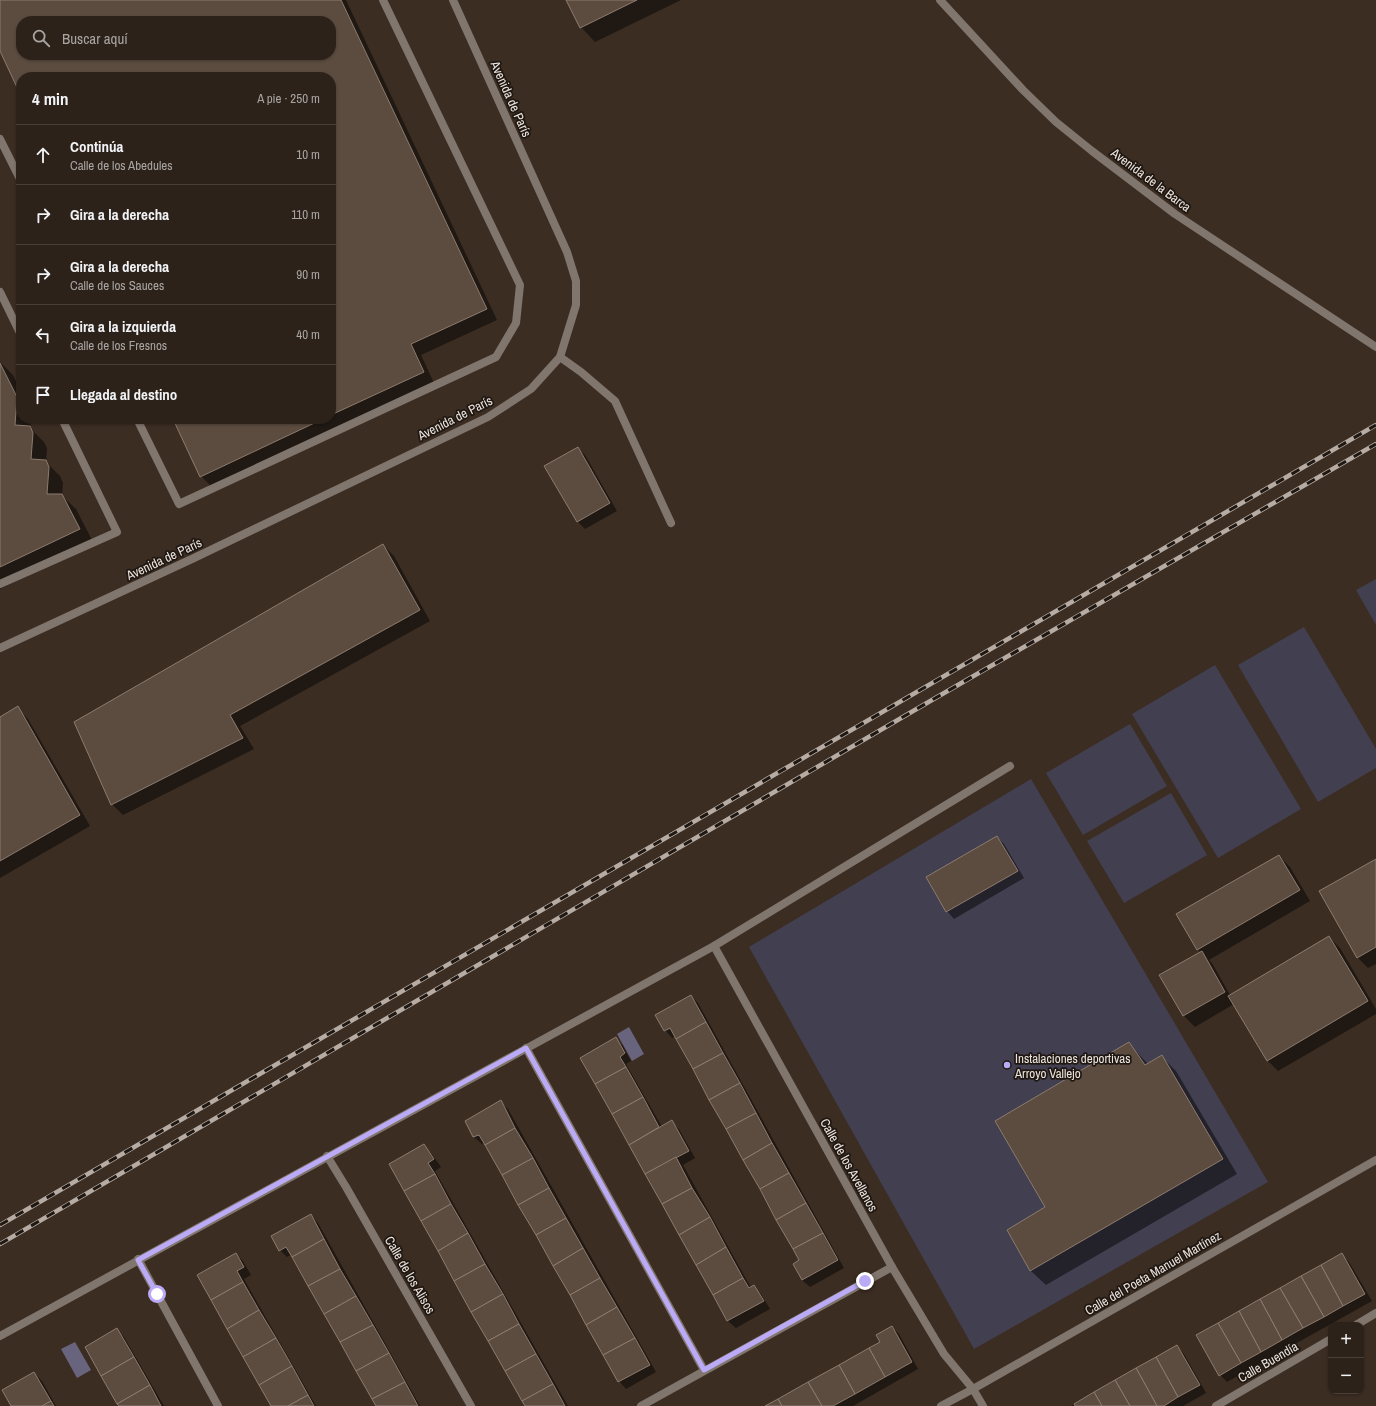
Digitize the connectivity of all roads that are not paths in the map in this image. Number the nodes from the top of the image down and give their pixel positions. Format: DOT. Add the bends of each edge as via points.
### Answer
graph roads {
  1 [pos="383,0"];
  2 [pos="453,0"];
  3 [pos="940,0"];
  4 [pos="0,139"];
  5 [pos="16,172"];
  6 [pos="0,292"];
  7 [pos="16,325"];
  8 [pos="1375,346"];
  9 [pos="560,357"];
  10 [pos="64,424"];
  11 [pos="139,424"];
  12 [pos="671,523"];
  13 [pos="0,584"];
  14 [pos="0,648"];
  15 [pos="1010,766"];
  16 [pos="714,946"];
  17 [pos="526,1048"];
  18 [pos="327,1156"];
  19 [pos="1376,1160"];
  20 [pos="138,1260"];
  21 [pos="892,1267"];
  22 [pos="1376,1313"];
  23 [pos="1361,1322"];
  24 [pos="0,1336"];
  25 [pos="1328,1341"];
  26 [pos="704,1370"];
  27 [pos="973,1389"];
  28 [pos="218,1406"];
  29 [pos="471,1406"];
  30 [pos="641,1406"];
  31 [pos="941,1406"];
  32 [pos="983,1406"];
  33 [pos="1216,1406"];
  1 -- 11 [label="street" via="520,285 516,323 496,357 179,504"];
  2 -- 9 [label="street, Avenida de París" via="567,252 576,281 576,305"];
  3 -- 8 [label="street, Avenida de la Barca" via="1023,90 1056,122 1092,151 1175,214"];
  4 -- 5 [label="street"];
  6 -- 7 [label="street"];
  9 -- 12 [label="street" via="616,401"];
  9 -- 14 [label="street, Avenida de París" via="531,389 488,417"];
  10 -- 13 [label="street" via="117,532"];
  15 -- 16 [label="street"];
  16 -- 17 [label="street"];
  16 -- 21 [label="street, Calle de los Avellanos"];
  17 -- 18 [label="street"];
  17 -- 26 [label="street"];
  18 -- 20 [label="street"];
  18 -- 29 [label="street, Calle de los Alisos"];
  19 -- 27 [label="street, Calle del Poeta Manuel Martínez"];
  20 -- 24 [label="street"];
  20 -- 28 [label="street"];
  21 -- 26 [label="street"];
  21 -- 27 [label="street, Calle de los Avellanos" via="944,1354"];
  22 -- 23 [label="street"];
  25 -- 33 [label="street, Calle Buendía"];
  26 -- 30 [label="street"];
  27 -- 31 [label="street, Calle del Poeta Manuel Martínez"];
  27 -- 32 [label="street, Calle de los Avellanos"];
}
